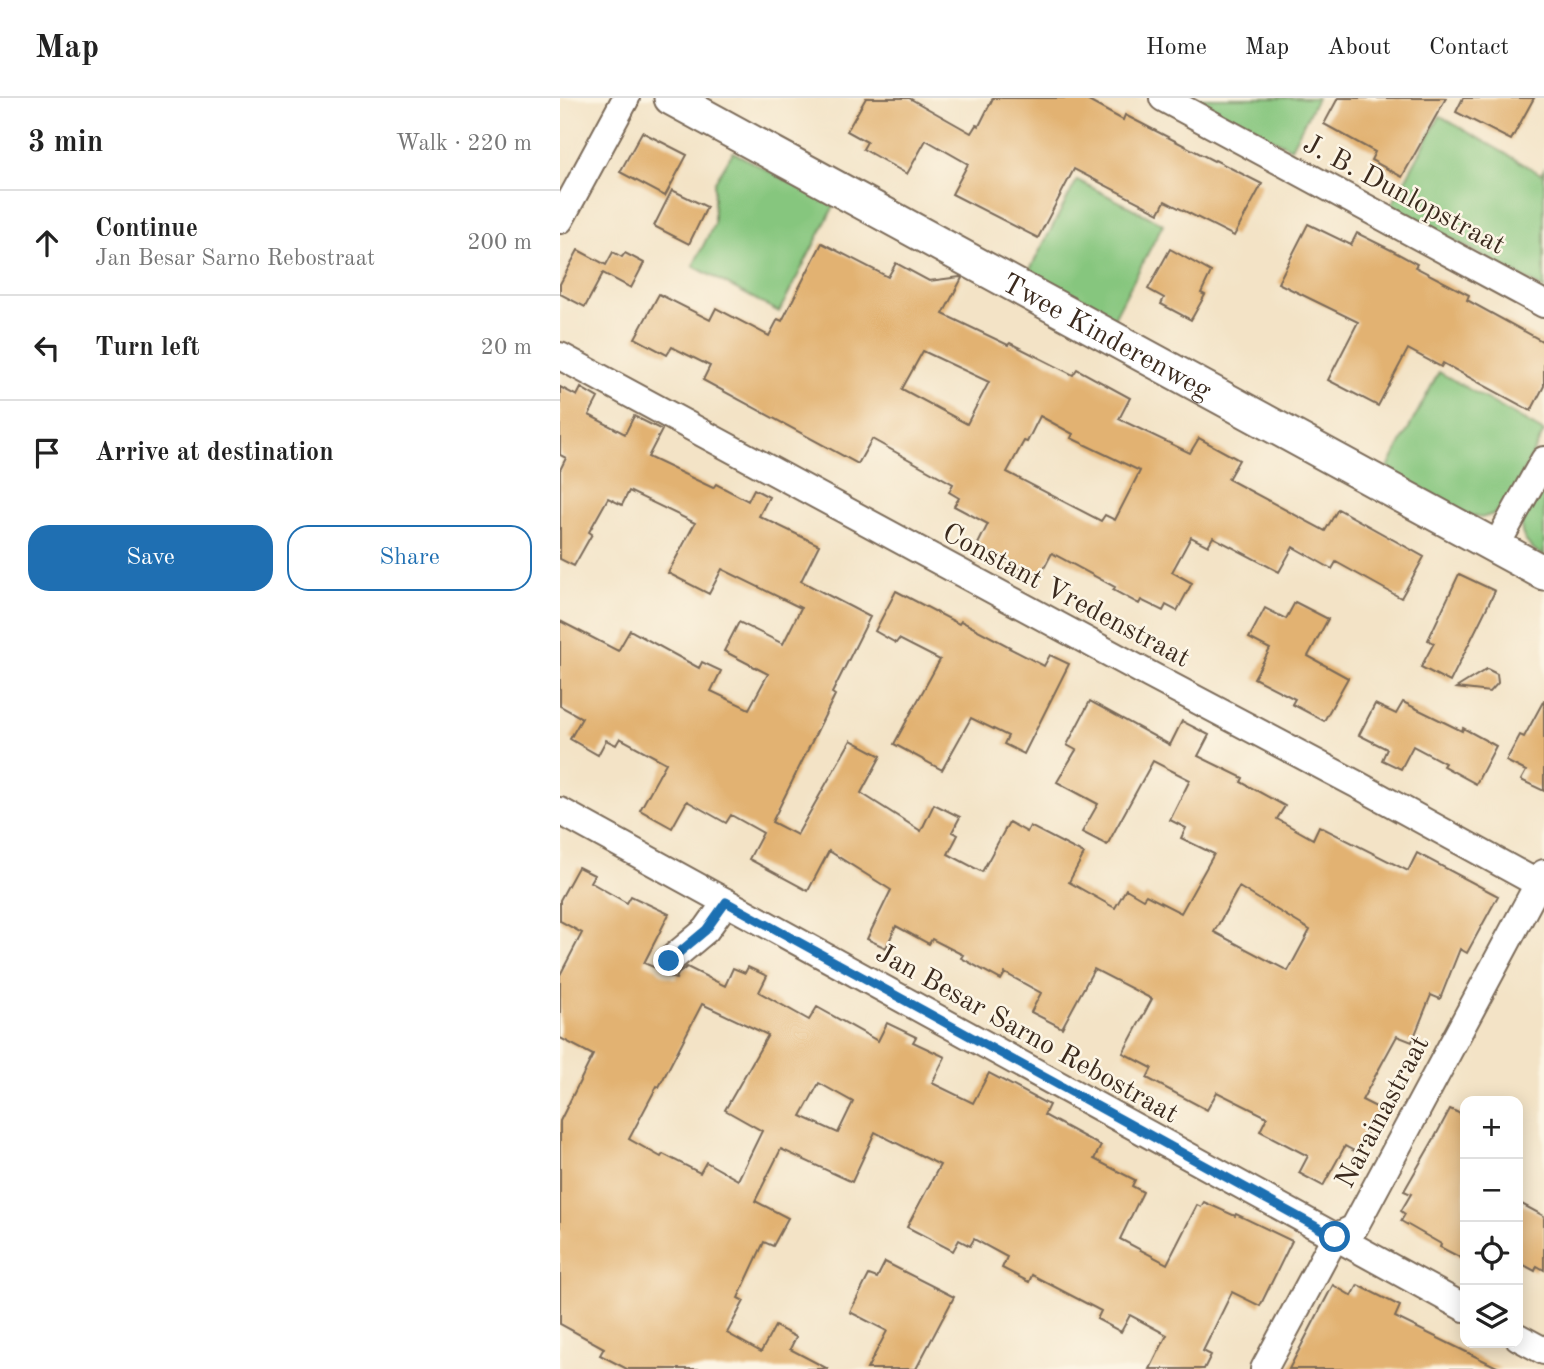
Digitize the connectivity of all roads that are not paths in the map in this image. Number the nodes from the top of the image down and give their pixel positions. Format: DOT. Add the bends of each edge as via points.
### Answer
graph roads {
  1 [pos="626,98"];
  2 [pos="671,98"];
  3 [pos="1163,98"];
  4 [pos="560,220"];
  5 [pos="1544,304"];
  6 [pos="560,356"];
  7 [pos="1544,460"];
  8 [pos="1496,546"];
  9 [pos="1544,573"];
  10 [pos="560,811"];
  11 [pos="1542,881"];
  12 [pos="726,902"];
  13 [pos="669,961"];
  14 [pos="1335,1237"];
  15 [pos="1460,1305"];
  16 [pos="1523,1340"];
  17 [pos="1544,1351"];
  18 [pos="1264,1369"];
  1 -- 4 [label="street"];
  2 -- 8 [label="street, Twee Kinderenweg"];
  3 -- 5 [label="street, J. B. Dunlopstraat"];
  6 -- 11 [label="street, Constant Vredenstraat"];
  7 -- 8 [label="street"];
  8 -- 9 [label="street, Twee Kinderenweg"];
  10 -- 12 [label="street, Jan Besar Sarno Rebostraat"];
  11 -- 14 [label="street, Narainastraat" via="1354,1228"];
  12 -- 13 [label="street" via="706,930"];
  12 -- 14 [label="street, Jan Besar Sarno Rebostraat"];
  14 -- 15 [label="street, Jan Besar Sarno Rebostraat"];
  14 -- 18 [label="street, Narainastraat"];
  16 -- 17 [label="street"];
}
